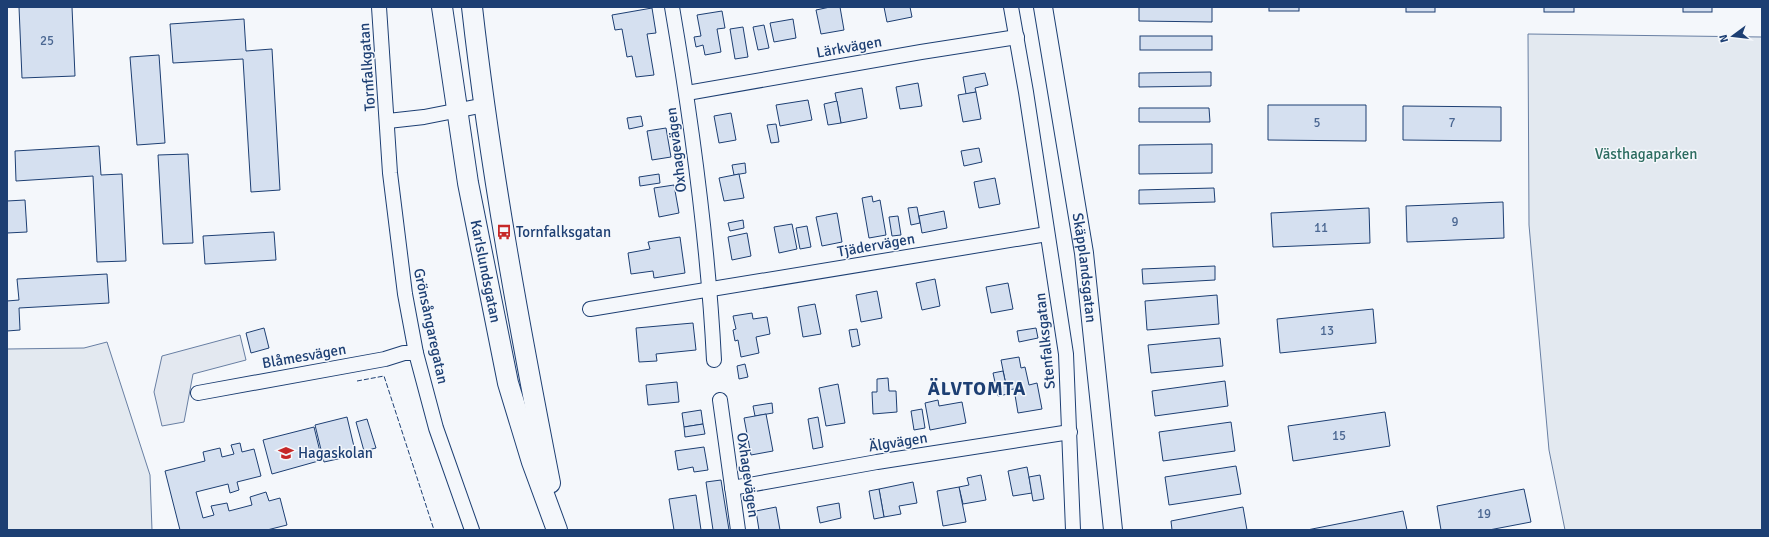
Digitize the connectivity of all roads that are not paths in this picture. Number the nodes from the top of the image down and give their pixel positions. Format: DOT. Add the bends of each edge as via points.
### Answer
graph roads {
  1 [pos="379,7"];
  2 [pos="442,7"];
  3 [pos="472,7"];
  4 [pos="672,7"];
  5 [pos="1011,7"];
  6 [pos="1043,7"];
  7 [pos="1017,37"];
  8 [pos="686,93"];
  9 [pos="485,105"];
  10 [pos="456,111"];
  11 [pos="388,121"];
  12 [pos="1047,234"];
  13 [pos="710,288"];
  14 [pos="590,309"];
  15 [pos="416,353"];
  16 [pos="714,360"];
  17 [pos="198,393"];
  18 [pos="720,400"];
  19 [pos="1070,432"];
  20 [pos="732,488"];
  21 [pos="472,530"];
  22 [pos="558,530"];
  23 [pos="738,530"];
  24 [pos="1073,530"];
  25 [pos="1113,530"];
  1 -- 11 [label="street, Tornfalkgatan"];
  2 -- 10 [label="main road, Karlslundsgatan"];
  3 -- 9 [label="main road, Karlslundsgatan"];
  4 -- 8 [label="street, Oxhagevägen"];
  5 -- 7 [label="street, Stenfalksgatan"];
  6 -- 25 [label="street, Skäpplandsgatan" via="1084,253"];
  7 -- 8 [label="street, Lärkvägen"];
  7 -- 12 [label="street, Stenfalksgatan"];
  8 -- 13 [label="street, Oxhagevägen"];
  9 -- 10 [label="street, Tornfalkgatan"];
  9 -- 22 [label="main road, Karlslundsgatan" via="504,232"];
  10 -- 11 [label="street, Tornfalkgatan"];
  10 -- 22 [label="main road, Karlslundsgatan" via="508,383 532,462"];
  11 -- 15 [label="street, Grönsångaregatan" via="390,172 399,254"];
  12 -- 13 [label="street, Tjädervägen" via="769,281"];
  12 -- 19 [label="street, Stenfalksgatan" via="1066,354"];
  13 -- 14 [label="street"];
  13 -- 16 [label="street, Oxhagevägen"];
  15 -- 17 [label="street, Blåmesvägen"];
  15 -- 21 [label="street, Grönsångaregatan" via="436,428"];
  18 -- 20 [label="street, Oxhagevägen"];
  19 -- 20 [label="street, Älgvägen"];
  19 -- 24 [label="street, Stenfalksgatan"];
  20 -- 23 [label="street, Oxhagevägen"];
}
